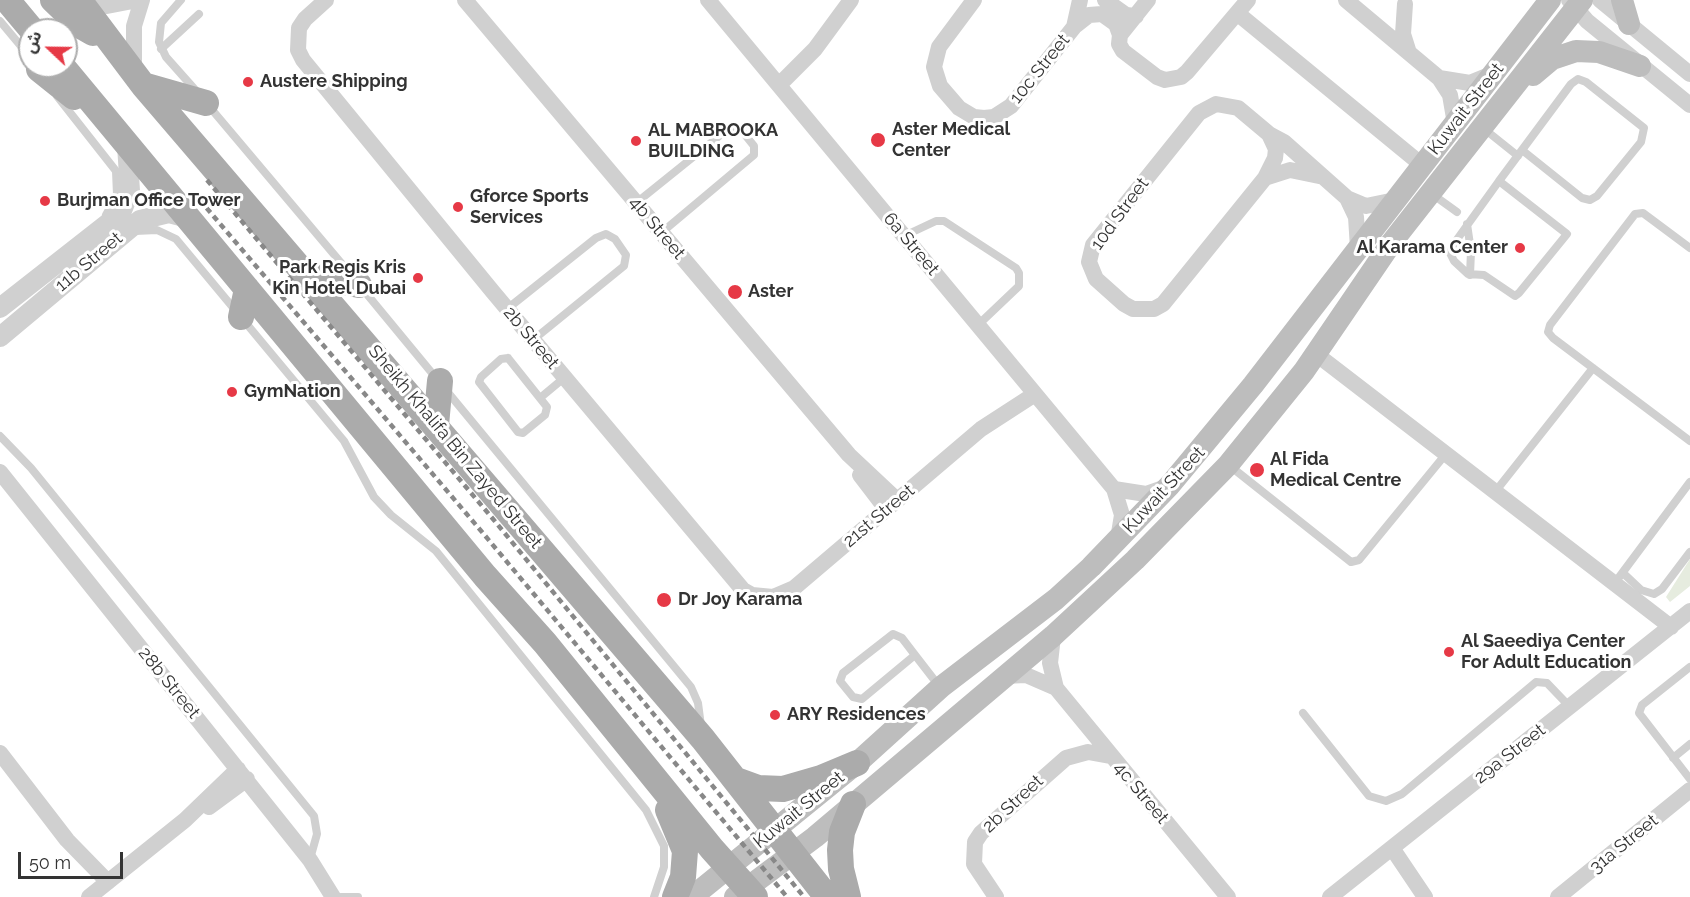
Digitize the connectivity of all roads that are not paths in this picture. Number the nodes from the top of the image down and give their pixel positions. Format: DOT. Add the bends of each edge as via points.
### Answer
graph roads {
  1 [pos="7,0"];
  2 [pos="53,0"];
  3 [pos="79,0"];
  4 [pos="84,0"];
  5 [pos="140,0"];
  6 [pos="181,0"];
  7 [pos="326,0"];
  8 [pos="465,0"];
  9 [pos="708,0"];
  10 [pos="850,0"];
  11 [pos="974,0"];
  12 [pos="1080,0"];
  13 [pos="1105,0"];
  14 [pos="1148,0"];
  15 [pos="1248,0"];
  16 [pos="1550,0"];
  17 [pos="1600,0"];
  18 [pos="1622,0"];
  19 [pos="1345,2"];
  20 [pos="1407,2"];
  21 [pos="1576,3"];
  22 [pos="1237,13"];
  23 [pos="199,14"];
  24 [pos="1136,16"];
  25 [pos="22,18"];
  26 [pos="0,21"];
  27 [pos="1629,24"];
  28 [pos="1074,27"];
  29 [pos="1383,32"];
  30 [pos="105,35"];
  31 [pos="1120,35"];
  32 [pos="18,40"];
  33 [pos="160,49"];
  34 [pos="1408,53"];
  35 [pos="1640,66"];
  36 [pos="1494,74"];
  37 [pos="1690,74"];
  38 [pos="47,78"];
  39 [pos="55,78"];
  40 [pos="1439,78"];
  41 [pos="139,79"];
  42 [pos="774,79"];
  43 [pos="1505,96"];
  44 [pos="206,103"];
  45 [pos="1690,105"];
  46 [pos="1455,124"];
  47 [pos="1482,127"];
  48 [pos="1269,134"];
  49 [pos="127,145"];
  50 [pos="1520,153"];
  51 [pos="1422,165"];
  52 [pos="1323,177"];
  53 [pos="1265,178"];
  54 [pos="1499,181"];
  55 [pos="1431,194"];
  56 [pos="1347,198"];
  57 [pos="1395,200"];
  58 [pos="636,203"];
  59 [pos="1457,212"];
  60 [pos="188,218"];
  61 [pos="1468,220"];
  62 [pos="661,233"];
  63 [pos="120,235"];
  64 [pos="904,236"];
  65 [pos="86,241"];
  66 [pos="1358,248"];
  67 [pos="1690,248"];
  68 [pos="308,275"];
  69 [pos="1470,275"];
  70 [pos="359,285"];
  71 [pos="248,289"];
  72 [pos="0,308"];
  73 [pos="507,309"];
  74 [pos="241,317"];
  75 [pos="978,325"];
  76 [pos="0,337"];
  77 [pos="533,340"];
  78 [pos="1316,354"];
  79 [pos="1593,368"];
  80 [pos="564,378"];
  81 [pos="440,381"];
  82 [pos="1253,385"];
  83 [pos="1032,390"];
  84 [pos="540,398"];
  85 [pos="436,425"];
  86 [pos="1258,430"];
  87 [pos="0,436"];
  88 [pos="1690,441"];
  89 [pos="1445,455"];
  90 [pos="1228,465"];
  91 [pos="0,472"];
  92 [pos="1690,483"];
  93 [pos="1170,485"];
  94 [pos="1114,489"];
  95 [pos="1494,493"];
  96 [pos="892,504"];
  97 [pos="1118,540"];
  98 [pos="1690,552"];
  99 [pos="1618,578"];
  100 [pos="773,597"];
  101 [pos="1688,616"];
  102 [pos="1671,627"];
  103 [pos="1053,636"];
  104 [pos="915,655"];
  105 [pos="979,659"];
  106 [pos="1690,667"];
  107 [pos="1004,676"];
  108 [pos="941,687"];
  109 [pos="1056,688"];
  110 [pos="974,703"];
  111 [pos="1570,707"];
  112 [pos="1304,713"];
  113 [pos="703,739"];
  114 [pos="1690,744"];
  115 [pos="1110,756"];
  116 [pos="2,758"];
  117 [pos="1673,758"];
  118 [pos="857,763"];
  119 [pos="242,774"];
  120 [pos="653,777"];
  121 [pos="1690,779"];
  122 [pos="736,780"];
  123 [pos="1690,790"];
  124 [pos="854,804"];
  125 [pos="776,830"];
  126 [pos="1387,852"];
  127 [pos="793,853"];
  128 [pos="310,860"];
  129 [pos="729,867"];
  130 [pos="98,890"];
  131 [pos="746,894"];
  132 [pos="1424,896"];
  133 [pos="333,897"];
  134 [pos="341,897"];
  135 [pos="358,897"];
  136 [pos="654,897"];
  137 [pos="675,897"];
  138 [pos="692,897"];
  139 [pos="827,897"];
  140 [pos="848,897"];
  141 [pos="996,897"];
  142 [pos="1228,897"];
  143 [pos="1330,897"];
  144 [pos="1558,897"];
  1 -- 25 [label="main road"];
  2 -- 30 [label="main road" via="80,25"];
  3 -- 30 [label="main road, Sheikh Khalifa Bin Zayed Street"];
  4 -- 5 [label="street" via="107,6"];
  5 -- 41 [label="street" via="133,41"];
  6 -- 33 [label="lane" via="161,23"];
  7 -- 73 [label="street, 2b Street" via="299,28 298,50 303,60"];
  8 -- 58 [label="street, 4b Street"];
  9 -- 42 [label="street, 6a Street"];
  10 -- 42 [label="street" via="814,49"];
  11 -- 28 [label="street, 10c Street" via="939,47 934,67 940,86 959,108 974,117 994,117 1011,106"];
  12 -- 28 [label="street, 10c Street"];
  13 -- 24 [label="street" via="1126,15"];
  14 -- 24 [label="street"];
  15 -- 22 [label="street"];
  16 -- 36 [label="main road, Kuwait Street"];
  17 -- 27 [label="street"];
  18 -- 27 [label="main road"];
  19 -- 29 [label="street"];
  20 -- 29 [label="street"];
  20 -- 34 [label="street" via="1403,34"];
  21 -- 35 [label="street"];
  21 -- 43 [label="main road, Kuwait Street"];
  22 -- 31 [label="street" via="1187,72 1173,80 1157,77 1123,51"];
  22 -- 51 [label="street"];
  23 -- 33 [label="lane"];
  24 -- 31 [label="street"];
  26 -- 32 [label="lane"];
  27 -- 37 [label="street"];
  28 -- 31 [label="street, 10c Street" via="1089,15 1102,14 1116,24"];
  29 -- 34 [label="street"];
  30 -- 41 [label="main road, Sheikh Khalifa Bin Zayed Street"];
  33 -- 44 [label="lane"];
  34 -- 40 [label="street"];
  35 -- 43 [label="main road" via="1599,52 1563,54"];
  35 -- 45 [label="street"];
  36 -- 40 [label="street" via="1470,83"];
  36 -- 46 [label="main road, Kuwait Street"];
  38 -- 65 [label="lane" via="53,92 112,165 118,179 115,202"];
  39 -- 49 [label="main road" via="74,97 96,107"];
  40 -- 46 [label="street" via="1450,95"];
  41 -- 44 [label="main road"];
  41 -- 68 [label="main road, Sheikh Khalifa Bin Zayed Street"];
  42 -- 64 [label="street, 6a Street"];
  43 -- 47 [label="main road, Kuwait Street"];
  44 -- 70 [label="lane"];
  46 -- 51 [label="main road, Kuwait Street"];
  47 -- 50 [label="lane"];
  47 -- 55 [label="main road, Kuwait Street"];
  48 -- 52 [label="street, 10d Street" via="1284,142"];
  48 -- 53 [label="street, 10d Street" via="1275,158"];
  48 -- 53 [label="street, 10d Street" via="1231,105 1216,104 1204,109 1098,238 1090,253 1096,279 1133,309 1154,309 1163,304"];
  49 -- 60 [label="main road"];
  49 -- 65 [label="street, 11b Street" via="127,202 113,221"];
  50 -- 50 [label="lane" via="1590,200 1598,196 1641,142 1644,128 1586,82 1578,80"];
  50 -- 54 [label="lane"];
  51 -- 57 [label="main road, Kuwait Street"];
  52 -- 53 [label="street, 10d Street" via="1290,170"];
  52 -- 56 [label="street, 10d Street"];
  54 -- 61 [label="lane"];
  54 -- 69 [label="lane" via="1565,231 1567,237 1517,295 1509,294 1484,275"];
  55 -- 59 [label="lane"];
  55 -- 78 [label="main road, Kuwait Street" via="1358,289"];
  56 -- 57 [label="street, 10d Street" via="1366,206"];
  56 -- 66 [label="street, 10d Street" via="1356,217"];
  57 -- 66 [label="main road, Kuwait Street"];
  58 -- 62 [label="street, 4b Street"];
  58 -- 62 [label="lane" via="728,129 742,131 754,146 754,155"];
  60 -- 63 [label="street, 11b Street" via="169,213 149,216"];
  60 -- 71 [label="main road"];
  61 -- 69 [label="lane"];
  61 -- 69 [label="lane" via="1450,253"];
  62 -- 96 [label="street, 4b Street"];
  63 -- 74 [label="lane" via="149,229 170,235"];
  63 -- 76 [label="street, 11b Street"];
  64 -- 75 [label="street, 6a Street"];
  64 -- 75 [label="lane" via="944,221 1016,268 1018,286"];
  65 -- 72 [label="street, 11b Street"];
  66 -- 82 [label="main road, Kuwait Street"];
  67 -- 79 [label="lane" via="1643,213 1632,217 1549,328 1553,338"];
  68 -- 70 [label="main road"];
  68 -- 85 [label="main road, Sheikh Khalifa Bin Zayed Street"];
  70 -- 81 [label="lane"];
  71 -- 74 [label="main road"];
  71 -- 120 [label="main road"];
  73 -- 77 [label="street, 2b Street"];
  73 -- 77 [label="lane" via="596,238 606,234 615,239 626,255 624,266"];
  74 -- 136 [label="lane" via="344,441 374,497 442,557 646,810 664,846 664,867"];
  75 -- 83 [label="street, 6a Street"];
  77 -- 80 [label="street, 2b Street"];
  78 -- 86 [label="main road, Kuwait Street"];
  78 -- 89 [label="street"];
  79 -- 88 [label="lane"];
  79 -- 95 [label="lane"];
  80 -- 84 [label="lane"];
  80 -- 100 [label="street, 2b Street" via="735,583 753,594"];
  81 -- 85 [label="main road"];
  81 -- 113 [label="lane" via="691,687"];
  82 -- 86 [label="main road" via="1266,380 1276,389"];
  82 -- 93 [label="main road, Kuwait Street"];
  83 -- 94 [label="street, 6a Street"];
  83 -- 96 [label="street, 21st Street"];
  84 -- 84 [label="lane" via="507,358 479,379 520,433 547,412"];
  85 -- 113 [label="main road, Sheikh Khalifa Bin Zayed Street"];
  86 -- 90 [label="main road, Kuwait Street"];
  87 -- 128 [label="lane" via="62,505 314,816 317,834"];
  89 -- 90 [label="lane" via="1362,556 1352,562"];
  89 -- 95 [label="street"];
  90 -- 103 [label="main road, Kuwait Street"];
  91 -- 119 [label="street, 28b Street"];
  92 -- 99 [label="lane"];
  93 -- 94 [label="street" via="1146,494"];
  93 -- 97 [label="main road, Kuwait Street"];
  94 -- 97 [label="street, 6a Street" via="1122,515"];
  95 -- 99 [label="street"];
  96 -- 100 [label="street, 21st Street" via="794,588"];
  97 -- 105 [label="main road, Kuwait Street" via="1056,599"];
  98 -- 99 [label="lane" via="1654,594"];
  99 -- 102 [label="street"];
  101 -- 102 [label="street, 29a Street"];
  102 -- 111 [label="street, 29a Street"];
  103 -- 107 [label="main road, Kuwait Street"];
  103 -- 109 [label="street, 4c Street" via="1050,663"];
  104 -- 104 [label="lane" via="902,638 892,634 843,673 840,681 853,697 862,699"];
  104 -- 108 [label="lane"];
  105 -- 108 [label="main road, Kuwait Street"];
  105 -- 110 [label="main road" via="955,689 961,701"];
  106 -- 117 [label="lane" via="1639,710"];
  107 -- 109 [label="street, 4c Street" via="1026,675"];
  107 -- 110 [label="main road, Kuwait Street"];
  108 -- 118 [label="main road, Kuwait Street"];
  109 -- 115 [label="street, 4c Street"];
  110 -- 124 [label="main road, Kuwait Street"];
  111 -- 112 [label="lane" via="1547,683 1536,682 1402,794 1386,801 1369,796"];
  111 -- 126 [label="street, 29a Street"];
  113 -- 122 [label="main road, Sheikh Khalifa Bin Zayed Street"];
  114 -- 117 [label="lane"];
  115 -- 141 [label="street, 2b Street" via="1088,752 1066,758 981,833 975,842 974,864"];
  115 -- 142 [label="street, 4c Street"];
  116 -- 130 [label="street" via="67,840"];
  117 -- 121 [label="lane"];
  118 -- 122 [label="main road" via="783,789 758,788"];
  118 -- 125 [label="main road, Kuwait Street"];
  119 -- 128 [label="street, 28b Street"];
  119 -- 130 [label="street"];
  120 -- 129 [label="main road"];
  120 -- 137 [label="main road" via="685,850 683,878"];
  122 -- 125 [label="main road, Sheikh Khalifa Bin Zayed Street"];
  123 -- 144 [label="street, 31a Street"];
  124 -- 127 [label="main road, Kuwait Street"];
  124 -- 140 [label="main road" via="842,832 840,850"];
  125 -- 127 [label="main road, Sheikh Khalifa Bin Zayed Street"];
  125 -- 129 [label="main road, Kuwait Street"];
  126 -- 132 [label="street"];
  126 -- 143 [label="street, 29a Street"];
  127 -- 131 [label="main road, Kuwait Street"];
  127 -- 139 [label="main road, Sheikh Khalifa Bin Zayed Street"];
  128 -- 133 [label="street, 28b Street"];
  129 -- 131 [label="main road"];
  129 -- 138 [label="main road, Kuwait Street"];
  134 -- 135 [label="lane"];
}
